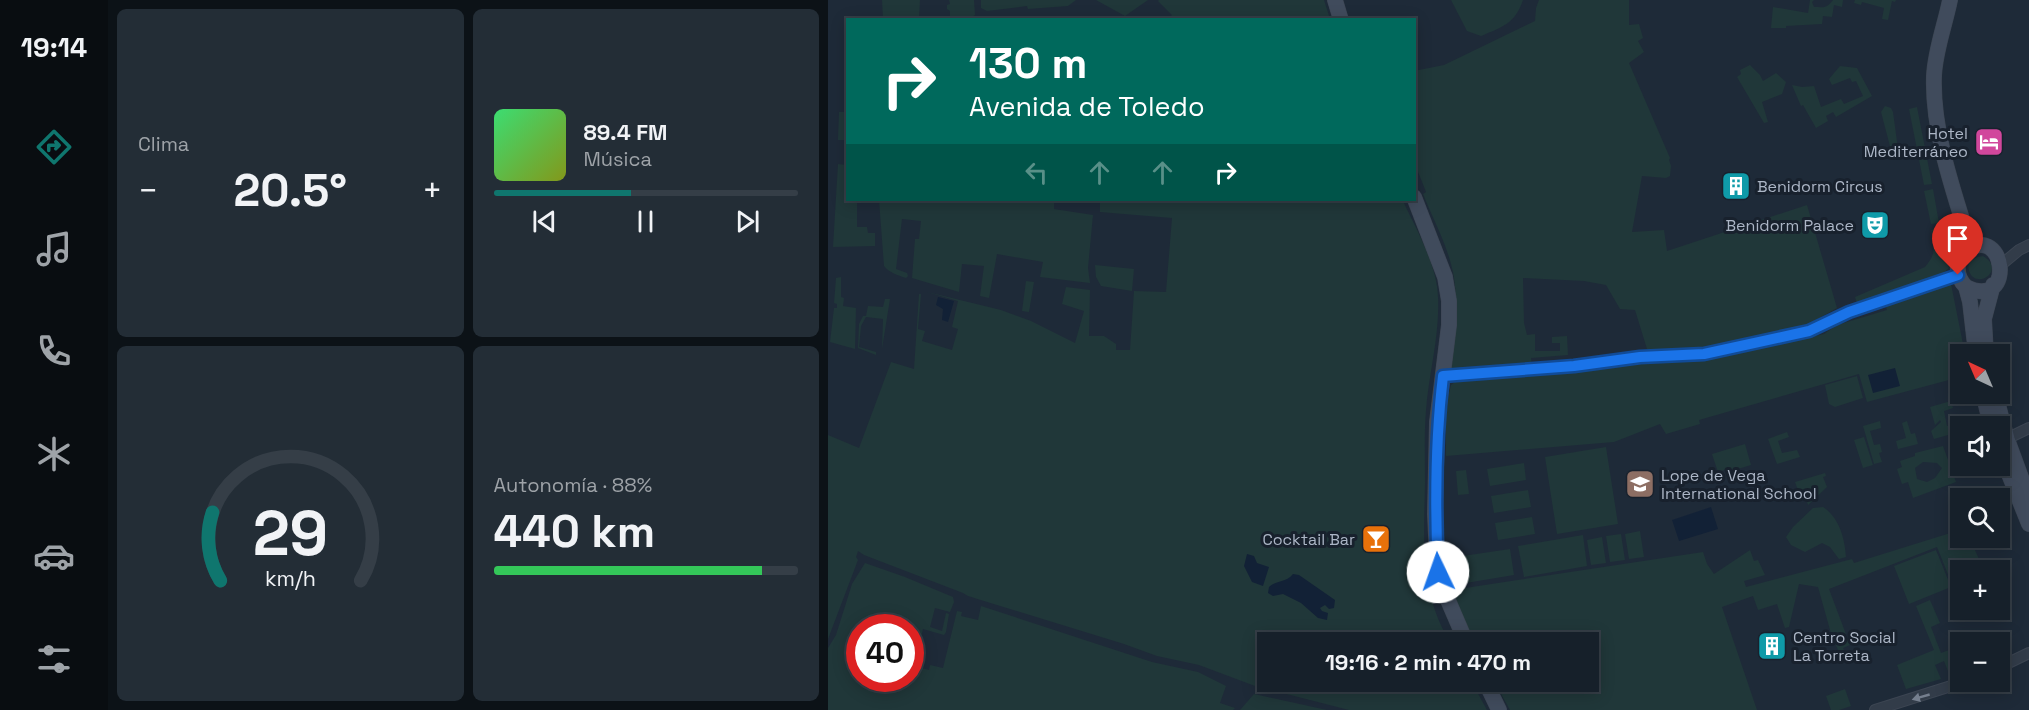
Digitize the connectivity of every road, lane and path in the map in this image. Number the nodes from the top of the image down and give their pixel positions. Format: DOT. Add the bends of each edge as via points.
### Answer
graph roads {
  1 [pos="1335,0"];
  2 [pos="1950,0"];
  3 [pos="1340,18"];
  4 [pos="1416,201"];
  5 [pos="1968,237"];
  6 [pos="2024,247"];
  7 [pos="1987,249"];
  8 [pos="1962,254"];
  9 [pos="2001,265"];
  10 [pos="1962,281"];
  11 [pos="1993,285"];
  12 [pos="1975,344"];
  13 [pos="1985,344"];
  14 [pos="1443,376"];
  15 [pos="2029,428"];
  16 [pos="2010,439"];
  17 [pos="2010,460"];
  18 [pos="2010,468"];
  19 [pos="2029,499"];
  20 [pos="2029,524"];
  21 [pos="1462,632"];
  22 [pos="2029,653"];
  23 [pos="2010,662"];
  24 [pos="1950,686"];
  25 [pos="1490,692"];
  26 [pos="1499,710"];
  27 [pos="1875,710"];
  1 -- 3 [label="street"];
  2 -- 5 [label="street" via="1934,74 1935,109 1953,191"];
  4 -- 14 [label="street" via="1445,277 1449,301"];
  5 -- 7 [label="street"];
  5 -- 8 [label="street"];
  6 -- 7 [label="street"];
  6 -- 9 [label="street"];
  7 -- 8 [label="street" via="1974,247"];
  7 -- 9 [label="street" via="1999,258"];
  8 -- 10 [label="street" via="1958,261"];
  9 -- 11 [label="street"];
  10 -- 11 [label="street" via="1980,291"];
  10 -- 12 [label="street" via="1970,302"];
  10 -- 14 [label="street" via="1849,312 1809,331 1704,354"];
  11 -- 13 [label="street" via="1984,319"];
  14 -- 21 [label="street" via="1437,422 1438,577"];
  15 -- 16 [label="street"];
  17 -- 19 [label="street"];
  18 -- 20 [label="street"];
  22 -- 23 [label="street"];
  24 -- 27 [label="street, one-way"];
  25 -- 26 [label="street"];
}
